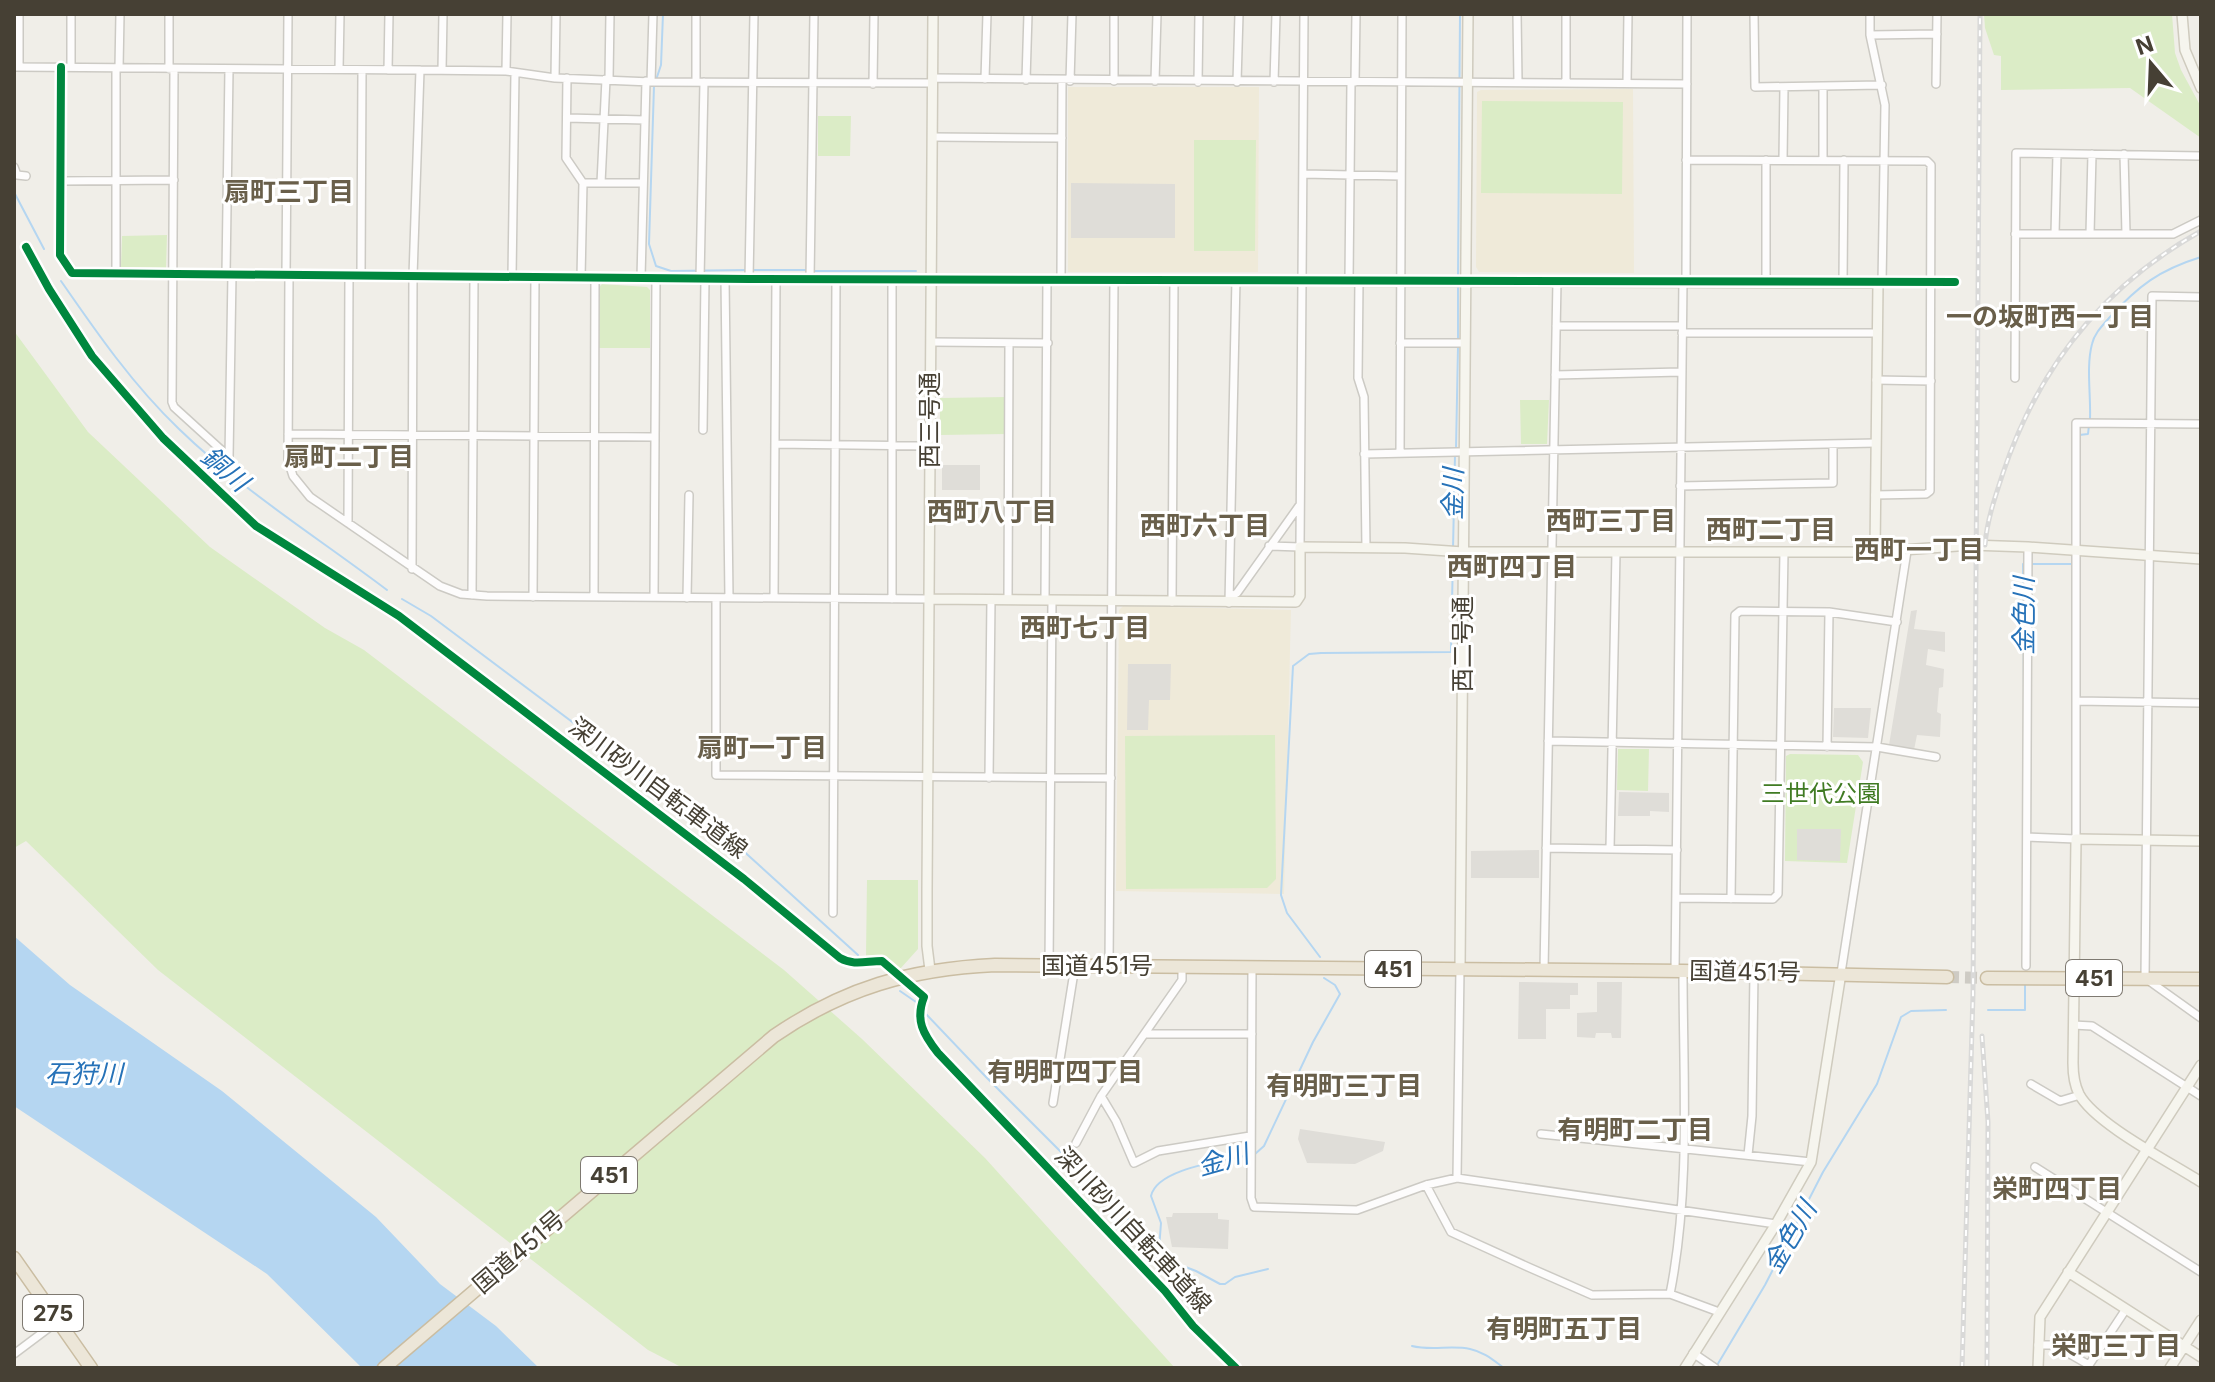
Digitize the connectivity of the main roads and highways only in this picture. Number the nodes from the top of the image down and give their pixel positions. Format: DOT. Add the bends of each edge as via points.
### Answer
graph roads {
  1 [pos="1947,977"];
  2 [pos="1987,978"];
  3 [pos="2201,979"];
  4 [pos="14,1258"];
  5 [pos="91,1368"];
  6 [pos="384,1368"];
  1 -- 6 [label="highway, 国道451号 / 451" via="995,965 892,978 844,996 774,1036"];
  2 -- 3 [label="highway, 451"];
  4 -- 5 [label="highway, 275"];
}
